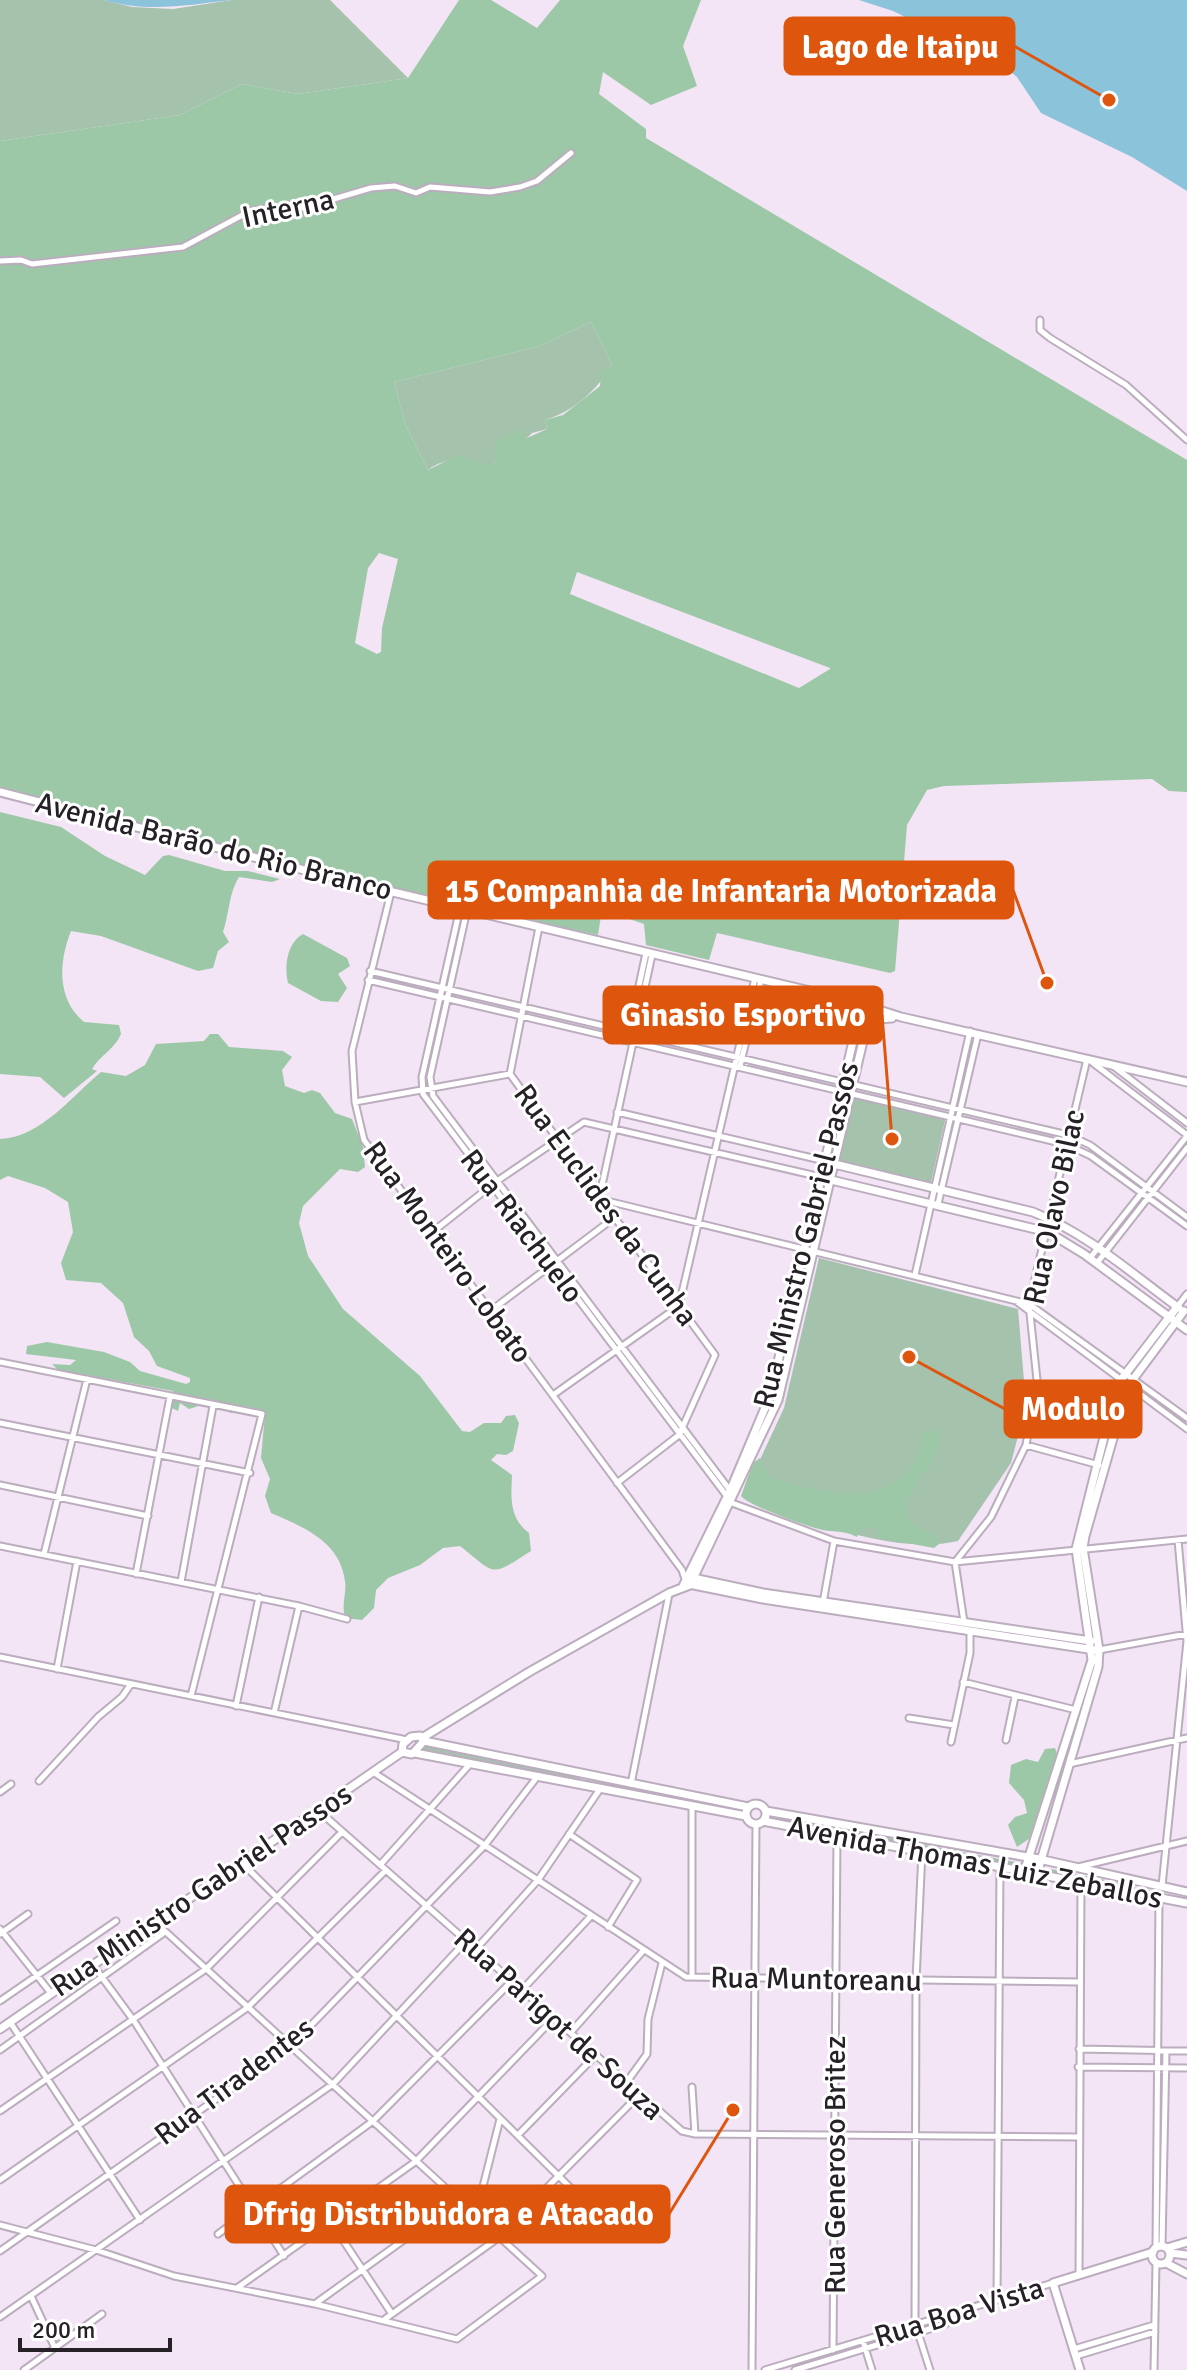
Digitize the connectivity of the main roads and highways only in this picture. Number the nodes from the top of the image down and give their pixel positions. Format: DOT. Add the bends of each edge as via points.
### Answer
graph roads {
  1 [pos="0,792"];
  2 [pos="848,1000"];
  3 [pos="861,1006"];
  4 [pos="901,1017"];
  5 [pos="864,1018"];
  6 [pos="1187,1082"];
  7 [pos="825,1161"];
  8 [pos="835,1163"];
  9 [pos="821,1177"];
  10 [pos="831,1180"];
  11 [pos="992,1202"];
  12 [pos="989,1217"];
  13 [pos="809,1250"];
  14 [pos="1184,1310"];
  15 [pos="1172,1320"];
  16 [pos="1187,1330"];
  17 [pos="1102,1465"];
  18 [pos="687,1579"];
  19 [pos="873,1612"];
  20 [pos="1095,1645"];
  21 [pos="423,1740"];
  22 [pos="402,1752"];
  23 [pos="415,1753"];
  24 [pos="585,1775"];
  25 [pos="581,1785"];
  26 [pos="748,1807"];
  27 [pos="766,1811"];
  28 [pos="746,1816"];
  29 [pos="822,1821"];
  30 [pos="759,1822"];
  31 [pos="820,1832"];
  32 [pos="1029,1858"];
  33 [pos="1039,1859"];
  34 [pos="1024,1872"];
  35 [pos="1037,1874"];
  36 [pos="1125,1880"];
  37 [pos="1123,1890"];
  38 [pos="1187,1892"];
  39 [pos="1187,1903"];
  40 [pos="0,2029"];
  41 [pos="1187,2242"];
  42 [pos="1162,2250"];
  43 [pos="1187,2255"];
  44 [pos="1166,2263"];
  45 [pos="1187,2274"];
  46 [pos="1080,2370"];
  1 -- 2 [label="main road, Avenida Barão do Rio Branco"];
  2 -- 3 [label="main road, Avenida Barão do Rio Branco"];
  2 -- 5 [label="main road"];
  3 -- 4 [label="main road, Avenida Barão do Rio Branco"];
  3 -- 5 [label="main road, Rua Ministro Gabriel Passos"];
  4 -- 5 [label="main road, Avenida Barão do Rio Branco"];
  4 -- 6 [label="main road, Avenida Barão do Rio Branco"];
  5 -- 7 [label="main road, Rua Ministro Gabriel Passos"];
  5 -- 8 [label="main road, Rua Ministro Gabriel Passos"];
  7 -- 8 [label="main road"];
  7 -- 9 [label="main road, Rua Ministro Gabriel Passos"];
  8 -- 10 [label="main road, Rua Ministro Gabriel Passos"];
  8 -- 11 [label="main road"];
  9 -- 10 [label="main road"];
  9 -- 13 [label="main road, Rua Ministro Gabriel Passos"];
  10 -- 12 [label="main road"];
  10 -- 13 [label="main road, Rua Ministro Gabriel Passos"];
  11 -- 12 [label="main road"];
  11 -- 14 [label="main road" via="1049,1219"];
  12 -- 15 [label="main road" via="1045,1231"];
  13 -- 18 [label="main road, Rua Ministro Gabriel Passos" via="778,1400 733,1499"];
  14 -- 15 [label="main road"];
  15 -- 16 [label="main road"];
  15 -- 17 [label="main road" via="1130,1382"];
  15 -- 17 [label="main road" via="1122,1376"];
  17 -- 20 [label="main road" via="1080,1549"];
  18 -- 19 [label="main road"];
  18 -- 21 [label="main road"];
  19 -- 20 [label="main road"];
  19 -- 20 [label="main road" via="970,1631"];
  20 -- 32 [label="main road"];
  20 -- 33 [label="main road" via="1098,1667"];
  21 -- 22 [label="main road, Rua Ministro Gabriel Passos" via="415,1736"];
  21 -- 23 [label="main road"];
  21 -- 24 [label="main road, Avenida Thomas Luiz Zeballos"];
  22 -- 23 [label="main road"];
  22 -- 40 [label="main road, Rua Ministro Gabriel Passos"];
  23 -- 25 [label="main road, Avenida Thomas Luiz Zeballos"];
  24 -- 25 [label="main road"];
  24 -- 26 [label="main road, Avenida Thomas Luiz Zeballos"];
  25 -- 28 [label="main road, Avenida Thomas Luiz Zeballos"];
  26 -- 27 [label="main road, Avenida Thomas Luiz Zeballos" via="758,1804"];
  26 -- 28 [label="main road"];
  27 -- 29 [label="main road, Avenida Thomas Luiz Zeballos"];
  27 -- 30 [label="main road"];
  28 -- 30 [label="main road"];
  29 -- 31 [label="main road"];
  29 -- 32 [label="main road, Avenida Thomas Luiz Zeballos"];
  30 -- 31 [label="main road, Avenida Thomas Luiz Zeballos"];
  31 -- 34 [label="main road, Avenida Thomas Luiz Zeballos"];
  32 -- 33 [label="main road, Avenida Thomas Luiz Zeballos"];
  32 -- 34 [label="main road"];
  33 -- 35 [label="main road"];
  33 -- 36 [label="main road, Avenida Thomas Luiz Zeballos"];
  34 -- 35 [label="main road, Avenida Thomas Luiz Zeballos"];
  35 -- 37 [label="main road, Avenida Thomas Luiz Zeballos"];
  36 -- 37 [label="main road"];
  36 -- 38 [label="main road, Avenida Thomas Luiz Zeballos"];
  37 -- 39 [label="main road, Avenida Thomas Luiz Zeballos"];
  41 -- 42 [label="main road, Rua Boa Vista"];
  42 -- 43 [label="main road"];
  42 -- 44 [label="main road"];
  42 -- 44 [label="main road" via="1156,2263"];
  42 -- 46 [label="main road, Rua Boa Vista" via="1053,2283"];
  44 -- 45 [label="main road"];
}
